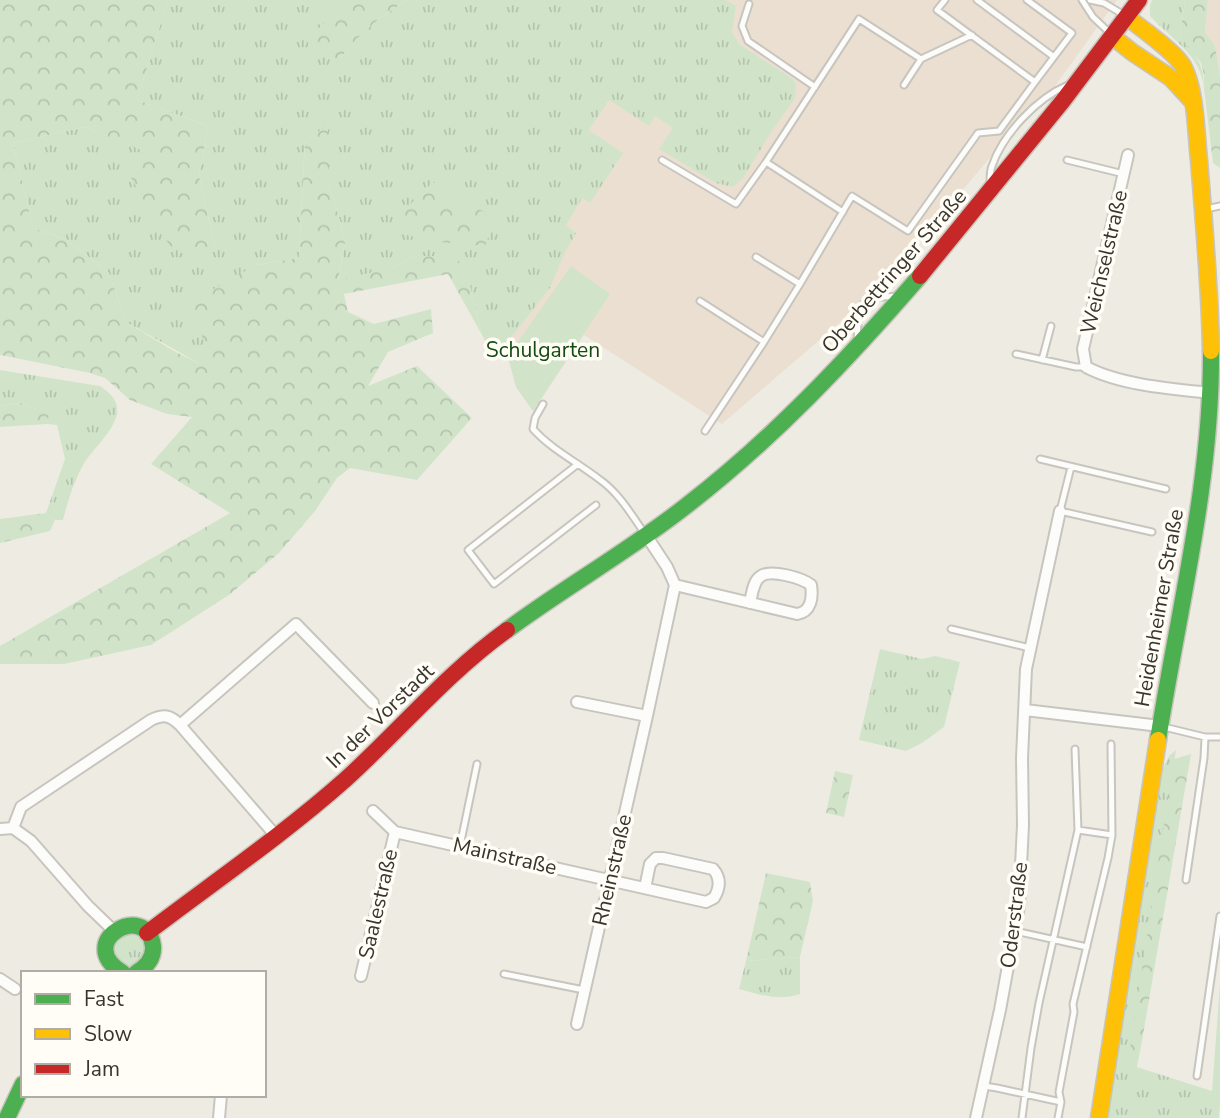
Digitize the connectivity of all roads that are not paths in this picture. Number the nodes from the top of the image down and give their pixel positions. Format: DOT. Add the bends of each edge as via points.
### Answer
graph roads {
  1 [pos="945,0"];
  2 [pos="977,0"];
  3 [pos="1027,0"];
  4 [pos="1082,0"];
  5 [pos="1090,0"];
  6 [pos="1139,0"];
  7 [pos="749,4"];
  8 [pos="1126,17"];
  9 [pos="972,35"];
  10 [pos="1112,36"];
  11 [pos="1054,57"];
  12 [pos="921,59"];
  13 [pos="1035,82"];
  14 [pos="904,85"];
  15 [pos="815,87"];
  16 [pos="1192,102"];
  17 [pos="1128,155"];
  18 [pos="662,160"];
  19 [pos="1067,160"];
  20 [pos="766,162"];
  21 [pos="1124,174"];
  22 [pos="1220,206"];
  23 [pos="1203,210"];
  24 [pos="842,212"];
  25 [pos="756,257"];
  26 [pos="800,284"];
  27 [pos="903,296"];
  28 [pos="700,301"];
  29 [pos="1051,326"];
  30 [pos="764,342"];
  31 [pos="857,349"];
  32 [pos="1016,354"];
  33 [pos="1042,360"];
  34 [pos="1086,367"];
  35 [pos="1211,393"];
  36 [pos="543,404"];
  37 [pos="705,431"];
  38 [pos="1040,459"];
  39 [pos="578,464"];
  40 [pos="1071,467"];
  41 [pos="1166,489"];
  42 [pos="596,505"];
  43 [pos="1060,511"];
  44 [pos="1152,532"];
  45 [pos="646,536"];
  46 [pos="675,584"];
  47 [pos="750,603"];
  48 [pos="951,629"];
  49 [pos="1030,648"];
  50 [pos="577,702"];
  51 [pos="373,703"];
  52 [pos="1025,710"];
  53 [pos="647,716"];
  54 [pos="180,725"];
  55 [pos="1160,726"];
  56 [pos="1205,737"];
  57 [pos="1220,737"];
  58 [pos="1111,744"];
  59 [pos="1075,749"];
  60 [pos="477,764"];
  61 [pos="373,811"];
  62 [pos="13,828"];
  63 [pos="0,830"];
  64 [pos="1078,830"];
  65 [pos="395,832"];
  66 [pos="1112,835"];
  67 [pos="276,836"];
  68 [pos="460,846"];
  69 [pos="610,880"];
  70 [pos="1186,880"];
  71 [pos="645,888"];
  72 [pos="1220,916"];
  73 [pos="114,931"];
  74 [pos="1015,931"];
  75 [pos="148,933"];
  76 [pos="1053,940"];
  77 [pos="1087,947"];
  78 [pos="114,971"];
  79 [pos="144,971"];
  80 [pos="504,974"];
  81 [pos="361,976"];
  82 [pos="0,979"];
  83 [pos="15,989"];
  84 [pos="584,991"];
  85 [pos="577,1024"];
  86 [pos="1197,1076"];
  87 [pos="984,1086"];
  88 [pos="21,1088"];
  89 [pos="1024,1094"];
  90 [pos="221,1097"];
  91 [pos="1061,1102"];
  92 [pos="7,1118"];
  93 [pos="219,1118"];
  94 [pos="976,1118"];
  95 [pos="1022,1118"];
  96 [pos="1058,1118"];
  97 [pos="1099,1118"];
  1 -- 9 [label="lane" via="937,10"];
  2 -- 11 [label="lane"];
  3 -- 11 [label="lane" via="1072,33"];
  4 -- 10 [label="lane"];
  5 -- 8 [label="lane"];
  6 -- 8 [label="street, Oberbettringer Straße"];
  7 -- 15 [label="lane" via="742,26 748,41"];
  8 -- 10 [label="street, Oberbettringer Straße"];
  8 -- 16 [label="street, Heidenheimer Straße" via="1181,63"];
  9 -- 12 [label="lane"];
  9 -- 13 [label="lane"];
  10 -- 16 [label="street" via="1171,78"];
  10 -- 27 [label="street, Oberbettringer Straße"];
  11 -- 13 [label="lane"];
  12 -- 14 [label="lane"];
  12 -- 15 [label="lane" via="859,19"];
  13 -- 24 [label="lane" via="999,131 978,133 908,231 852,196"];
  15 -- 20 [label="lane"];
  16 -- 23 [label="street, Heidenheimer Straße"];
  17 -- 21 [label="street, Weichselstraße"];
  18 -- 20 [label="lane" via="736,204"];
  19 -- 21 [label="lane"];
  20 -- 24 [label="lane"];
  21 -- 34 [label="street, Weichselstraße" via="1083,349"];
  22 -- 23 [label="lane"];
  23 -- 35 [label="street, Heidenheimer Straße"];
  24 -- 26 [label="lane"];
  25 -- 26 [label="lane"];
  26 -- 30 [label="lane"];
  27 -- 31 [label="street, Oberbettringer Straße"];
  27 -- 31 [label="lane" via="871,298 863,304 858,313"];
  28 -- 30 [label="lane"];
  29 -- 33 [label="lane"];
  30 -- 37 [label="lane"];
  31 -- 45 [label="street, Oberbettringer Straße" via="757,448"];
  32 -- 33 [label="lane"];
  33 -- 34 [label="lane"];
  34 -- 35 [label="street" via="1125,380"];
  35 -- 55 [label="street, Heidenheimer Straße" via="1196,522"];
  36 -- 39 [label="lane" via="533,429 544,442"];
  38 -- 40 [label="lane"];
  39 -- 42 [label="lane" via="468,550 494,584"];
  39 -- 45 [label="lane" via="620,498"];
  40 -- 41 [label="lane"];
  40 -- 43 [label="lane"];
  43 -- 44 [label="lane"];
  43 -- 49 [label="street, Oderstraße"];
  45 -- 46 [label="street"];
  45 -- 67 [label="street, In der Vorstadt" via="481,650 349,776"];
  46 -- 47 [label="street"];
  46 -- 53 [label="street, Rheinstraße"];
  47 -- 47 [label="street" via="801,614 808,609 811,585 763,574"];
  48 -- 49 [label="lane"];
  49 -- 52 [label="street, Oderstraße"];
  50 -- 53 [label="street"];
  51 -- 54 [label="street" via="296,624"];
  52 -- 55 [label="street"];
  52 -- 74 [label="street, Oderstraße" via="1022,876"];
  53 -- 69 [label="street, Rheinstraße"];
  54 -- 62 [label="street" via="169,716 151,720 22,807"];
  54 -- 67 [label="street"];
  55 -- 56 [label="lane"];
  55 -- 97 [label="street, Heidenheimer Straße"];
  56 -- 57 [label="lane"];
  56 -- 70 [label="lane"];
  58 -- 66 [label="lane"];
  59 -- 64 [label="lane"];
  60 -- 68 [label="lane"];
  61 -- 65 [label="street"];
  62 -- 63 [label="street"];
  62 -- 73 [label="street" via="31,841"];
  64 -- 66 [label="lane"];
  64 -- 76 [label="lane"];
  65 -- 68 [label="street, Mainstraße"];
  65 -- 81 [label="street, Saalestraße"];
  66 -- 77 [label="lane"];
  67 -- 75 [label="street, In der Vorstadt"];
  68 -- 69 [label="street, Mainstraße"];
  69 -- 71 [label="street, Mainstraße"];
  69 -- 84 [label="street, Rheinstraße"];
  71 -- 71 [label="street, Mainstraße" via="706,902 714,898 720,882 713,869 656,858 650,864"];
  72 -- 86 [label="lane"];
  73 -- 75 [label="street" via="135,926"];
  73 -- 78 [label="street" via="106,945"];
  74 -- 76 [label="lane"];
  74 -- 87 [label="street, Oderstraße"];
  75 -- 79 [label="street" via="153,954"];
  76 -- 77 [label="lane"];
  76 -- 89 [label="lane"];
  77 -- 91 [label="lane" via="1073,1004"];
  80 -- 84 [label="lane"];
  82 -- 83 [label="street"];
  84 -- 85 [label="street, Rheinstraße"];
  87 -- 89 [label="lane"];
  87 -- 94 [label="street, Oderstraße"];
  88 -- 92 [label="street"];
  89 -- 91 [label="lane"];
  89 -- 95 [label="lane"];
  90 -- 93 [label="street"];
  91 -- 96 [label="lane"];
}
